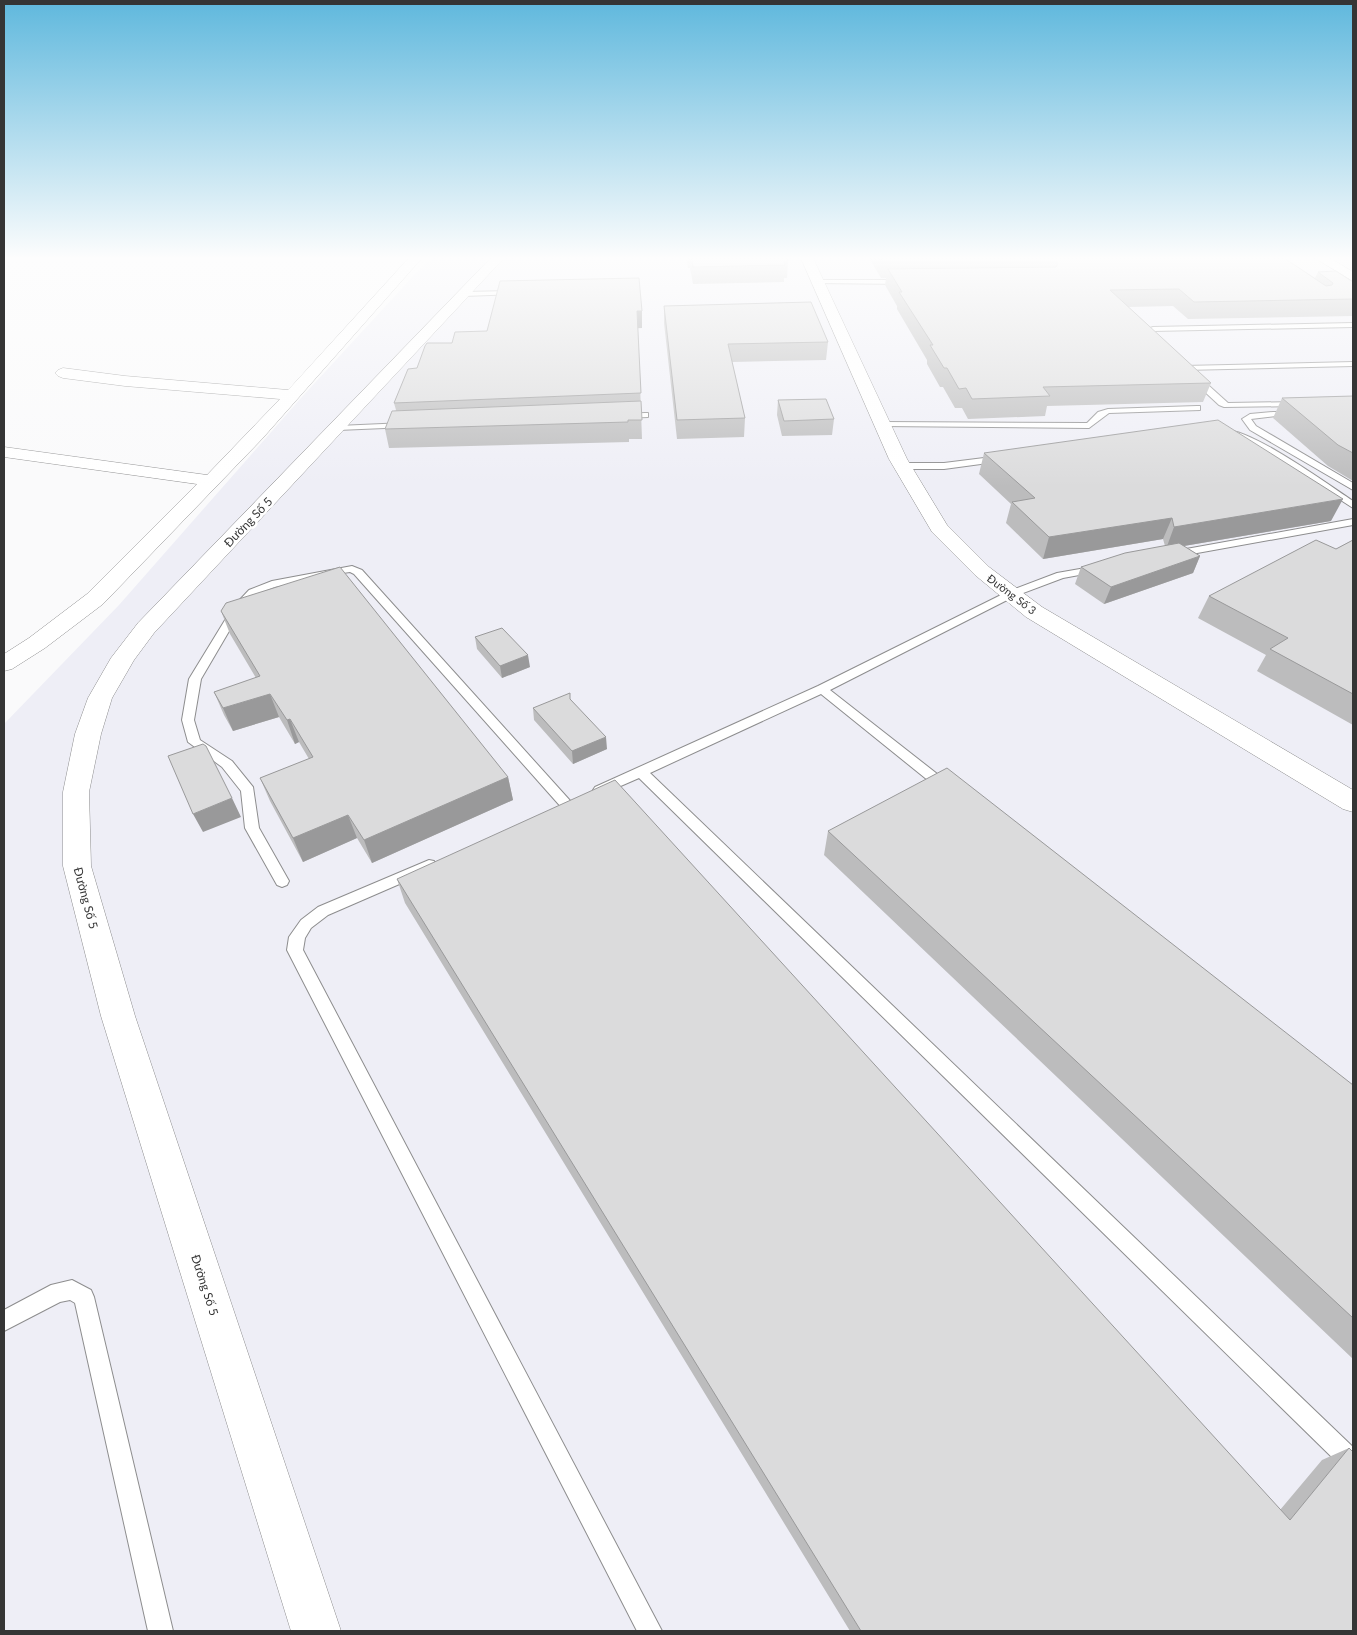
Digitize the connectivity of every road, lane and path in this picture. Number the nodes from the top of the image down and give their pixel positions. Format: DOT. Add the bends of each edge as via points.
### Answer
graph roads {
  1 [pos="346,334"];
  2 [pos="426,334"];
  3 [pos="842,334"];
  4 [pos="1145,334"];
  5 [pos="1152,341"];
  6 [pos="1353,364"];
  7 [pos="63,373"];
  8 [pos="291,395"];
  9 [pos="1197,408"];
  10 [pos="646,415"];
  11 [pos="616,416"];
  12 [pos="417,424"];
  13 [pos="882,424"];
  14 [pos="338,428"];
  15 [pos="1218,431"];
  16 [pos="4,452"];
  17 [pos="1013,457"];
  18 [pos="902,466"];
  19 [pos="212,481"];
  20 [pos="1353,487"];
  21 [pos="1353,505"];
  22 [pos="1353,522"];
  23 [pos="1168,556"];
  24 [pos="1110,566"];
  25 [pos="1011,594"];
  26 [pos="4,664"];
  27 [pos="822,689"];
  28 [pos="640,770"];
  29 [pos="955,794"];
  30 [pos="1353,802"];
  31 [pos="567,805"];
  32 [pos="549,813"];
  33 [pos="441,860"];
  34 [pos="282,882"];
  35 [pos="4,1321"];
  36 [pos="1353,1462"];
  37 [pos="161,1631"];
  38 [pos="316,1631"];
  39 [pos="650,1631"];
  1 -- 8 [label="street"];
  2 -- 14 [label="street, Đường Số 5"];
  3 -- 13 [label="street, Đường Số 3"];
  4 -- 5 [label="lane"];
  6 -- 20 [label="lane" via="1181,366 1222,403 1303,408 1258,414 1246,419 1253,428"];
  7 -- 8 [label="street"];
  8 -- 19 [label="street"];
  9 -- 13 [label="lane" via="1108,412 1101,414 1089,426"];
  10 -- 11 [label="lane"];
  12 -- 14 [label="lane"];
  13 -- 18 [label="street, Đường Số 3"];
  14 -- 38 [label="street, Đường Số 5" via="146,628 123,658 100,698 88,734 76,792 77,866 118,1016"];
  15 -- 21 [label="lane" via="1260,444"];
  16 -- 19 [label="street"];
  17 -- 18 [label="lane" via="944,466"];
  18 -- 25 [label="street, Đường Số 3" via="939,528 982,571"];
  19 -- 26 [label="street" via="95,599"];
  22 -- 23 [label="lane"];
  24 -- 25 [label="lane" via="1061,576"];
  25 -- 27 [label="lane"];
  25 -- 30 [label="street, Đường Số 3" via="1034,612"];
  27 -- 28 [label="lane"];
  27 -- 29 [label="lane"];
  28 -- 31 [label="lane"];
  28 -- 36 [label="lane"];
  31 -- 32 [label="lane"];
  31 -- 34 [label="lane" via="358,572 343,570 272,584 253,592 238,607 195,679 188,720 194,742 227,764 248,790 252,828"];
  33 -- 39 [label="lane" via="323,911 306,924 297,937 295,950"];
  35 -- 37 [label="lane" via="58,1292 72,1290 84,1297"];
}
